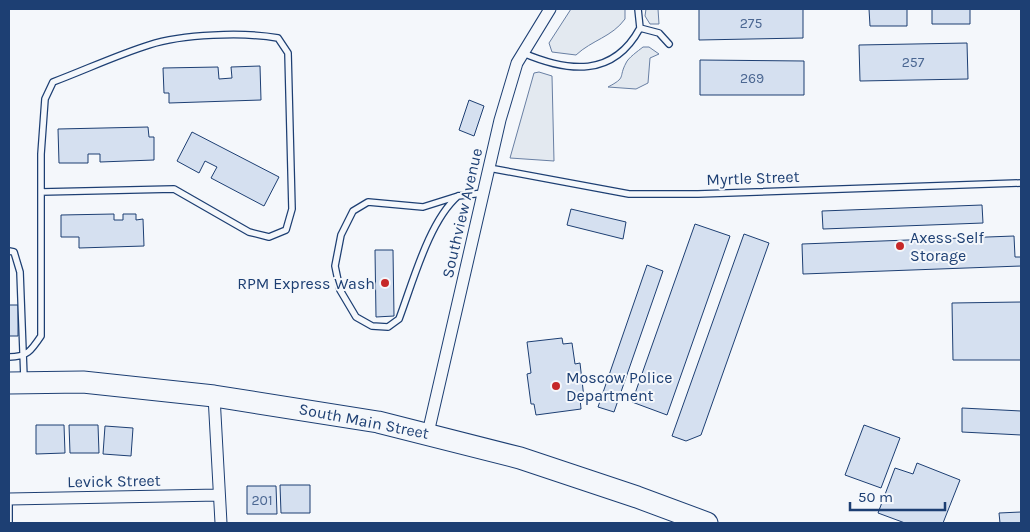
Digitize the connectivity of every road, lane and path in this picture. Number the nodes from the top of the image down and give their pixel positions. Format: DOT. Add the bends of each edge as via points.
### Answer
graph roads {
  1 [pos="550,9"];
  2 [pos="638,9"];
  3 [pos="640,28"];
  4 [pos="669,44"];
  5 [pos="523,53"];
  6 [pos="489,168"];
  7 [pos="1021,183"];
  8 [pos="41,192"];
  9 [pos="483,193"];
  10 [pos="458,196"];
  11 [pos="9,251"];
  12 [pos="9,357"];
  13 [pos="23,357"];
  14 [pos="16,383"];
  15 [pos="214,396"];
  16 [pos="428,433"];
  17 [pos="219,495"];
  18 [pos="9,499"];
  19 [pos="9,505"];
  20 [pos="10,523"];
  21 [pos="221,523"];
  22 [pos="707,523"];
  1 -- 5 [label="street, Southview Avenue"];
  2 -- 3 [label="lane"];
  3 -- 4 [label="lane" via="659,33"];
  3 -- 5 [label="lane" via="633,41 616,56 602,64 584,68 543,61"];
  5 -- 6 [label="street, Southview Avenue" via="500,120"];
  6 -- 7 [label="lane, Myrtle Street" via="629,194"];
  6 -- 9 [label="street, Southview Avenue"];
  8 -- 8 [label="lane" via="45,99 53,82 150,44 179,39 257,34 278,38 288,52 292,209 286,230 269,237 248,232 174,189"];
  8 -- 13 [label="lane" via="41,336 31,352"];
  9 -- 10 [label="lane"];
  9 -- 16 [label="street, Southview Avenue"];
  10 -- 10 [label="lane" via="423,207 368,202 353,211 341,235 335,266 340,290 356,317 372,326 388,327 399,319 435,226 446,207"];
  11 -- 13 [label="lane" via="14,252 20,272"];
  12 -- 13 [label="lane"];
  13 -- 14 [label="lane"];
  14 -- 15 [label="highway, South Main Street" via="83,382"];
  15 -- 16 [label="highway, South Main Street" via="369,420"];
  15 -- 17 [label="street"];
  16 -- 22 [label="highway, South Main Street" via="520,458"];
  17 -- 18 [label="street, Levick Street"];
  17 -- 21 [label="street"];
  19 -- 20 [label="lane"];
}
